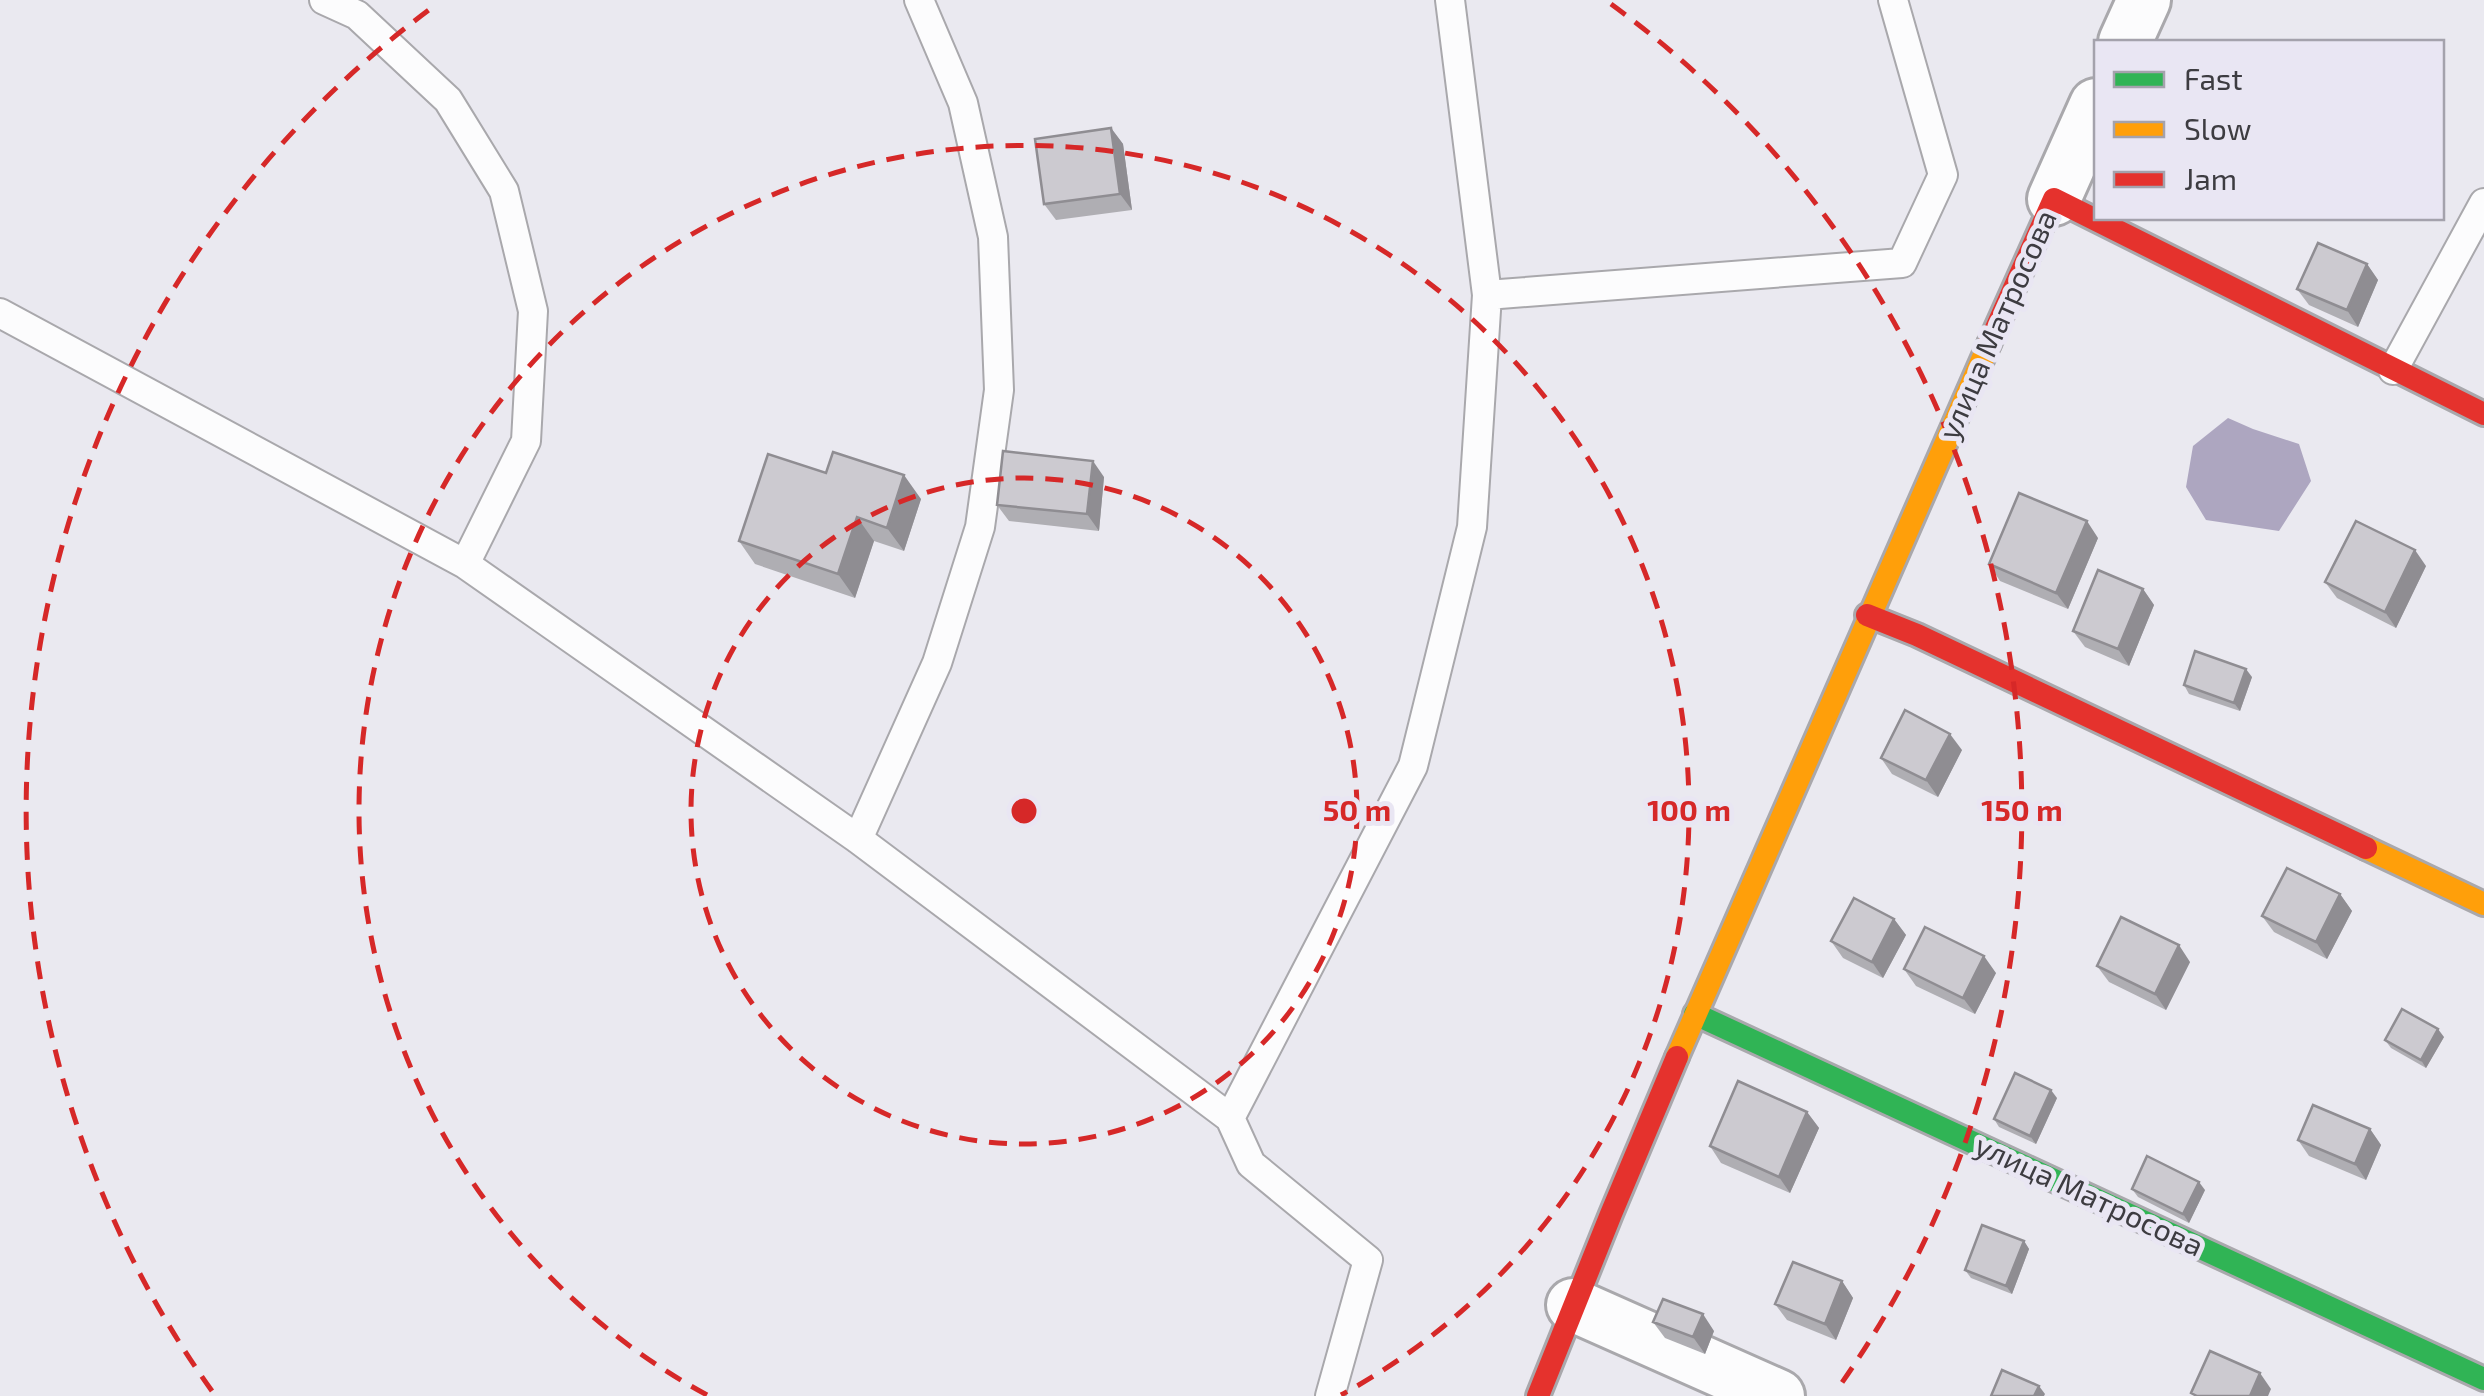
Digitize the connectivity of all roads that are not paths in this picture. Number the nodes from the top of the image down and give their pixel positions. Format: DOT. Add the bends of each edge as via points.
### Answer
graph roads {
  1 [pos="324,0"];
  2 [pos="919,0"];
  3 [pos="1450,0"];
  4 [pos="1892,0"];
  5 [pos="2144,0"];
  6 [pos="2126,40"];
  7 [pos="2094,109"];
  8 [pos="2054,198"];
  9 [pos="2484,203"];
  10 [pos="2094,218"];
  11 [pos="2097,220"];
  12 [pos="1487,295"];
  13 [pos="0,313"];
  14 [pos="2393,370"];
  15 [pos="2484,414"];
  16 [pos="465,564"];
  17 [pos="1867,615"];
  18 [pos="858,838"];
  19 [pos="2484,904"];
  20 [pos="1695,1014"];
  21 [pos="1230,1118"];
  22 [pos="1573,1305"];
  23 [pos="2484,1378"];
  24 [pos="1330,1396"];
  25 [pos="1538,1396"];
  26 [pos="1778,1396"];
  1 -- 16 [label="lane" via="357,14 448,100 504,191 533,311 526,441"];
  2 -- 18 [label="lane" via="963,103 993,237 999,390 980,527 937,663"];
  3 -- 12 [label="lane"];
  4 -- 12 [label="lane" via="1943,176 1902,263"];
  5 -- 6 [label="street"];
  7 -- 8 [label="street"];
  8 -- 10 [label="street, улица Матросова"];
  8 -- 17 [label="street, улица Матросова"];
  9 -- 14 [label="lane"];
  11 -- 14 [label="street, улица Матросова"];
  12 -- 21 [label="lane" via="1472,527 1414,766"];
  13 -- 16 [label="lane"];
  14 -- 15 [label="street, улица Матросова"];
  16 -- 18 [label="lane"];
  17 -- 19 [label="street"];
  17 -- 20 [label="street, улица Матросова"];
  18 -- 21 [label="lane"];
  20 -- 22 [label="street, улица Матросова"];
  20 -- 23 [label="street, улица Матросова"];
  21 -- 24 [label="lane" via="1250,1164 1368,1260"];
  22 -- 25 [label="street, улица Матросова"];
  22 -- 26 [label="street"];
}
